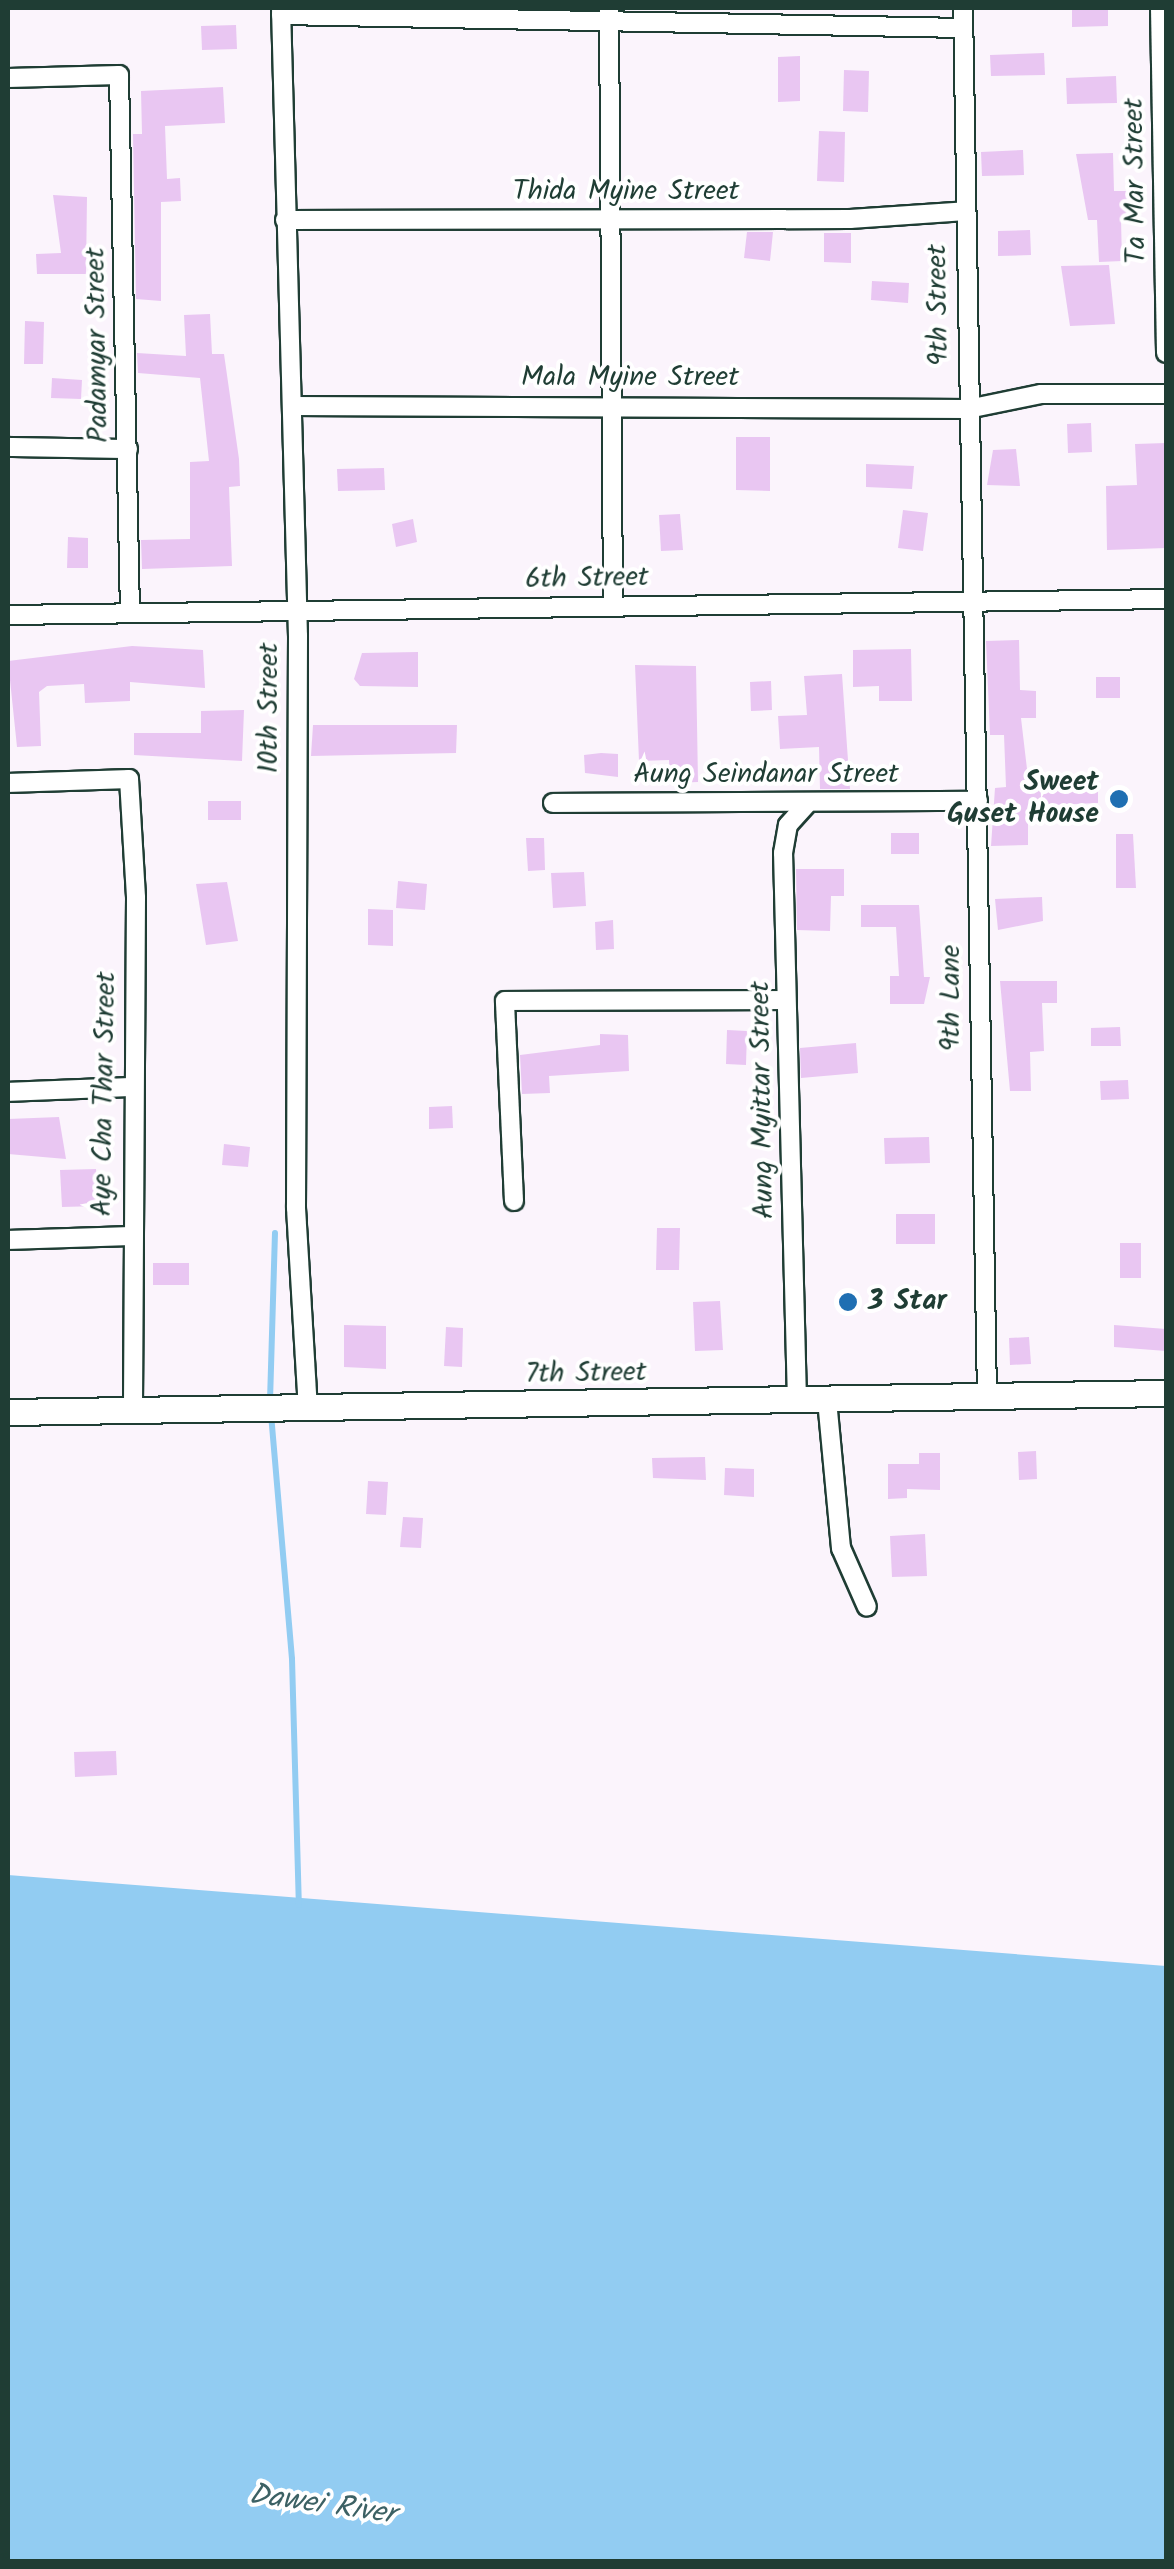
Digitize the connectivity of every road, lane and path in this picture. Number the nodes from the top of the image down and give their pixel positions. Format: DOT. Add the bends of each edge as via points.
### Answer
graph roads {
  1 [pos="963,8"];
  2 [pos="1160,8"];
  3 [pos="281,11"];
  4 [pos="609,14"];
  5 [pos="963,28"];
  6 [pos="8,78"];
  7 [pos="966,211"];
  8 [pos="285,220"];
  9 [pos="610,220"];
  10 [pos="1166,353"];
  11 [pos="1166,394"];
  12 [pos="292,406"];
  13 [pos="610,406"];
  14 [pos="968,409"];
  15 [pos="8,446"];
  16 [pos="128,449"];
  17 [pos="1166,599"];
  18 [pos="975,601"];
  19 [pos="613,606"];
  20 [pos="296,610"];
  21 [pos="130,613"];
  22 [pos="8,615"];
  23 [pos="1166,616"];
  24 [pos="8,783"];
  25 [pos="978,800"];
  26 [pos="553,803"];
  27 [pos="806,804"];
  28 [pos="783,1000"];
  29 [pos="134,1086"];
  30 [pos="8,1092"];
  31 [pos="514,1201"];
  32 [pos="130,1236"];
  33 [pos="8,1240"];
  34 [pos="1166,1393"];
  35 [pos="987,1395"];
  36 [pos="827,1400"];
  37 [pos="797,1401"];
  38 [pos="308,1409"];
  39 [pos="133,1410"];
  40 [pos="8,1412"];
  41 [pos="867,1607"];
  1 -- 5 [label="street, 9th Street"];
  2 -- 10 [label="street, Ta Mar Street"];
  3 -- 4 [label="street"];
  3 -- 8 [label="street, 10th Street"];
  4 -- 5 [label="street"];
  4 -- 9 [label="street"];
  5 -- 7 [label="street, 9th Street"];
  6 -- 16 [label="street, Padamyar Street" via="120,75"];
  7 -- 9 [label="street, Thida Myine Street"];
  7 -- 14 [label="street, 9th Street"];
  8 -- 9 [label="street, Thida Myine Street"];
  8 -- 12 [label="street, 10th Street"];
  9 -- 13 [label="street"];
  11 -- 14 [label="street, Mala Myine Street" via="1041,394"];
  12 -- 13 [label="street, Mala Myine Street"];
  12 -- 20 [label="street, 10th Street"];
  13 -- 14 [label="street, Mala Myine Street"];
  13 -- 19 [label="street"];
  14 -- 18 [label="street, 9th Street"];
  15 -- 16 [label="street"];
  16 -- 21 [label="street, Padamyar Street"];
  17 -- 18 [label="street, 6th Street"];
  17 -- 23 [label="street"];
  18 -- 19 [label="street, 6th Street"];
  18 -- 25 [label="street, 9th Lane"];
  19 -- 20 [label="street, 6th Street"];
  20 -- 21 [label="street, 6th Street"];
  20 -- 38 [label="street, 10th Street" via="296,1208"];
  21 -- 22 [label="street, 6th Street"];
  24 -- 29 [label="street, Aye Cha Thar Street" via="128,779"];
  25 -- 27 [label="street, Aung Seindanar Street"];
  25 -- 35 [label="street, 9th Lane"];
  26 -- 27 [label="street, Aung Seindanar Street"];
  27 -- 28 [label="street, Aung Myittar Street" via="788,825 782,854"];
  28 -- 31 [label="street" via="505,1002"];
  28 -- 37 [label="street, Aung Myittar Street"];
  29 -- 30 [label="street"];
  29 -- 32 [label="street, Aye Cha Thar Street"];
  32 -- 33 [label="street"];
  32 -- 39 [label="street, Aye Cha Thar Street"];
  34 -- 35 [label="street, 7th Street"];
  35 -- 36 [label="street, 7th Street"];
  36 -- 37 [label="street, 7th Street"];
  36 -- 41 [label="street" via="841,1548"];
  37 -- 38 [label="street, 7th Street"];
  38 -- 39 [label="street, 7th Street"];
  39 -- 40 [label="street, 7th Street"];
}
